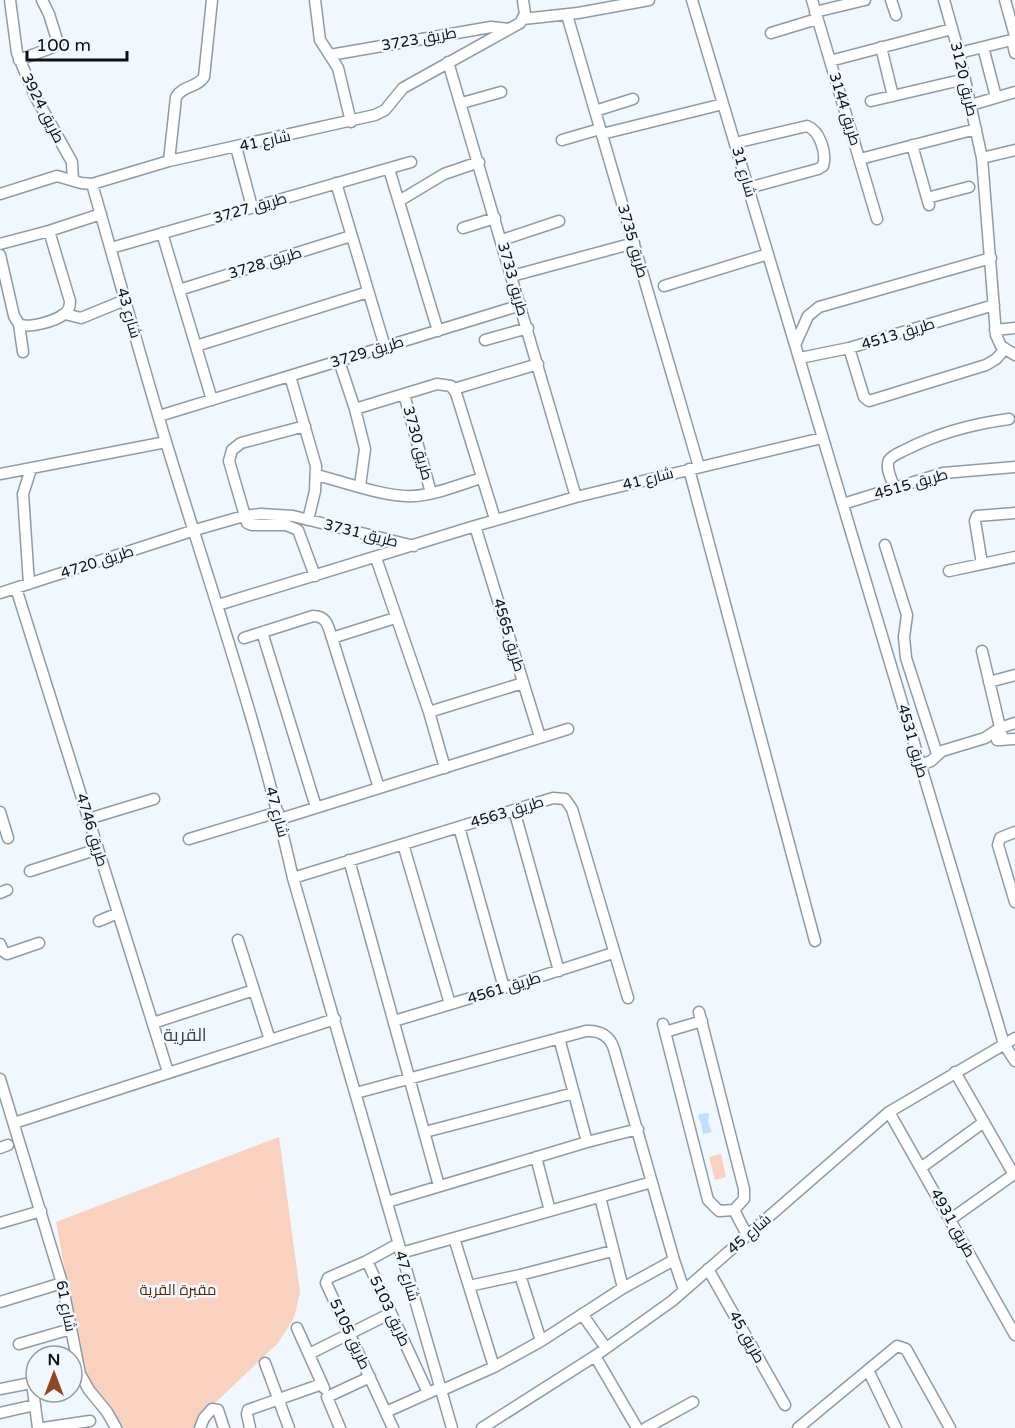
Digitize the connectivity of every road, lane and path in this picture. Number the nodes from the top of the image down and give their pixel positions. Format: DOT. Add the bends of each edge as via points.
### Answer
graph roads {
  1 [pos="42,0"];
  2 [pos="212,0"];
  3 [pos="315,0"];
  4 [pos="523,0"];
  5 [pos="649,0"];
  6 [pos="812,0"];
  7 [pos="865,0"];
  8 [pos="891,0"];
  9 [pos="944,0"];
  10 [pos="1005,0"];
  11 [pos="14,1"];
  12 [pos="695,1"];
  13 [pos="567,15"];
  14 [pos="896,15"];
  15 [pos="816,16"];
  16 [pos="523,19"];
  17 [pos="509,29"];
  18 [pos="952,29"];
  19 [pos="771,33"];
  20 [pos="1014,38"];
  21 [pos="983,47"];
  22 [pos="881,48"];
  23 [pos="959,53"];
  24 [pos="1015,53"];
  25 [pos="330,55"];
  26 [pos="20,60"];
  27 [pos="830,61"];
  28 [pos="448,62"];
  29 [pos="965,79"];
  30 [pos="501,92"];
  31 [pos="1015,92"];
  32 [pos="893,96"];
  33 [pos="996,97"];
  34 [pos="633,99"];
  35 [pos="870,101"];
  36 [pos="462,103"];
  37 [pos="723,104"];
  38 [pos="971,105"];
  39 [pos="595,111"];
  40 [pos="351,122"];
  41 [pos="976,129"];
  42 [pos="601,131"];
  43 [pos="562,140"];
  44 [pos="735,143"];
  45 [pos="912,146"];
  46 [pos="236,147"];
  47 [pos="1015,150"];
  48 [pos="982,158"];
  49 [pos="860,159"];
  50 [pos="169,161"];
  51 [pos="411,162"];
  52 [pos="479,162"];
  53 [pos="389,169"];
  54 [pos="74,180"];
  55 [pos="336,183"];
  56 [pos="92,184"];
  57 [pos="969,187"];
  58 [pos="748,188"];
  59 [pos="0,194"];
  60 [pos="399,201"];
  61 [pos="252,207"];
  62 [pos="101,214"];
  63 [pos="495,218"];
  64 [pos="878,219"];
  65 [pos="560,221"];
  66 [pos="463,228"];
  67 [pos="50,231"];
  68 [pos="162,233"];
  69 [pos="351,236"];
  70 [pos="502,240"];
  71 [pos="634,243"];
  72 [pos="0,244"];
  73 [pos="111,248"];
  74 [pos="768,254"];
  75 [pos="0,255"];
  76 [pos="991,258"];
  77 [pos="512,276"];
  78 [pos="664,286"];
  79 [pos="179,290"];
  80 [pos="368,292"];
  81 [pos="125,300"];
  82 [pos="521,305"];
  83 [pos="994,305"];
  84 [pos="65,314"];
  85 [pos="19,324"];
  86 [pos="528,328"];
  87 [pos="1015,328"];
  88 [pos="996,330"];
  89 [pos="438,331"];
  90 [pos="485,340"];
  91 [pos="795,345"];
  92 [pos="196,346"];
  93 [pos="385,347"];
  94 [pos="849,348"];
  95 [pos="1005,349"];
  96 [pos="23,352"];
  97 [pos="1015,355"];
  98 [pos="800,358"];
  99 [pos="339,361"];
  100 [pos="538,364"];
  101 [pos="290,376"];
  102 [pos="454,389"];
  103 [pos="404,394"];
  104 [pos="212,400"];
  105 [pos="355,409"];
  106 [pos="159,416"];
  107 [pos="1009,419"];
  108 [pos="305,426"];
  109 [pos="822,438"];
  110 [pos="166,442"];
  111 [pos="1015,467"];
  112 [pos="694,468"];
  113 [pos="31,469"];
  114 [pos="0,474"];
  115 [pos="317,475"];
  116 [pos="482,478"];
  117 [pos="360,486"];
  118 [pos="894,488"];
  119 [pos="431,493"];
  120 [pos="576,496"];
  121 [pos="843,504"];
  122 [pos="1015,513"];
  123 [pos="244,516"];
  124 [pos="495,519"];
  125 [pos="309,520"];
  126 [pos="476,529"];
  127 [pos="195,530"];
  128 [pos="885,545"];
  129 [pos="414,546"];
  130 [pos="1015,556"];
  131 [pos="376,558"];
  132 [pos="982,564"];
  133 [pos="949,571"];
  134 [pos="315,576"];
  135 [pos="29,584"];
  136 [pos="16,588"];
  137 [pos="0,593"];
  138 [pos="218,605"];
  139 [pos="395,618"];
  140 [pos="262,632"];
  141 [pos="244,638"];
  142 [pos="332,638"];
  143 [pos="982,651"];
  144 [pos="1015,675"];
  145 [pos="523,682"];
  146 [pos="989,682"];
  147 [pos="429,712"];
  148 [pos="1015,723"];
  149 [pos="1000,728"];
  150 [pos="568,729"];
  151 [pos="540,737"];
  152 [pos="985,738"];
  153 [pos="1015,739"];
  154 [pos="1003,740"];
  155 [pos="937,754"];
  156 [pos="921,765"];
  157 [pos="445,768"];
  158 [pos="379,788"];
  159 [pos="154,799"];
  160 [pos="316,807"];
  161 [pos="514,810"];
  162 [pos="0,812"];
  163 [pos="279,815"];
  164 [pos="88,819"];
  165 [pos="459,827"];
  166 [pos="1015,832"];
  167 [pos="8,838"];
  168 [pos="189,839"];
  169 [pos="403,844"];
  170 [pos="98,849"];
  171 [pos="349,860"];
  172 [pos="30,871"];
  173 [pos="293,878"];
  174 [pos="1015,902"];
  175 [pos="118,913"];
  176 [pos="99,921"];
  177 [pos="238,940"];
  178 [pos="815,940"];
  179 [pos="39,943"];
  180 [pos="0,944"];
  181 [pos="613,953"];
  182 [pos="559,971"];
  183 [pos="504,988"];
  184 [pos="254,990"];
  185 [pos="628,998"];
  186 [pos="450,1004"];
  187 [pos="335,1019"];
  188 [pos="394,1021"];
  189 [pos="153,1023"];
  190 [pos="559,1038"];
  191 [pos="1015,1038"];
  192 [pos="270,1040"];
  193 [pos="1004,1044"];
  194 [pos="1015,1061"];
  195 [pos="168,1072"];
  196 [pos="955,1072"];
  197 [pos="0,1079"];
  198 [pos="411,1079"];
  199 [pos="356,1093"];
  200 [pos="574,1093"];
  201 [pos="889,1112"];
  202 [pos="984,1122"];
  203 [pos="14,1123"];
  204 [pos="638,1129"];
  205 [pos="425,1132"];
  206 [pos="587,1142"];
  207 [pos="536,1157"];
  208 [pos="922,1167"];
  209 [pos="652,1182"];
  210 [pos="439,1186"];
  211 [pos="600,1197"];
  212 [pos="387,1202"];
  213 [pos="41,1210"];
  214 [pos="734,1210"];
  215 [pos="550,1211"];
  216 [pos="951,1219"];
  217 [pos="0,1223"];
  218 [pos="747,1235"];
  219 [pos="454,1238"];
  220 [pos="400,1249"];
  221 [pos="612,1251"];
  222 [pos="674,1260"];
  223 [pos="367,1261"];
  224 [pos="708,1269"];
  225 [pos="520,1275"];
  226 [pos="62,1283"];
  227 [pos="469,1287"];
  228 [pos="623,1288"];
  229 [pos="684,1290"];
  230 [pos="0,1302"];
  231 [pos="391,1313"];
  232 [pos="582,1314"];
  233 [pos="297,1328"];
  234 [pos="71,1329"];
  235 [pos="350,1333"];
  236 [pos="1015,1335"];
  237 [pos="542,1341"];
  238 [pos="19,1344"];
  239 [pos="73,1344"];
  240 [pos="606,1348"];
  241 [pos="309,1353"];
  242 [pos="595,1356"];
  243 [pos="265,1363"];
  244 [pos="494,1367"];
  245 [pos="868,1370"];
  246 [pos="370,1377"];
  247 [pos="322,1384"];
  248 [pos="24,1385"];
  249 [pos="84,1385"];
  250 [pos="0,1389"];
  251 [pos="436,1391"];
  252 [pos="327,1397"];
  253 [pos="278,1399"];
  254 [pos="96,1400"];
  255 [pos="693,1402"];
  256 [pos="35,1406"];
  257 [pos="785,1406"];
  258 [pos="386,1412"];
  259 [pos="0,1413"];
  260 [pos="92,1424"];
  261 [pos="38,1428"];
  262 [pos="43,1428"];
  263 [pos="116,1428"];
  264 [pos="200,1428"];
  265 [pos="224,1428"];
  266 [pos="250,1428"];
  267 [pos="289,1428"];
  268 [pos="340,1428"];
  269 [pos="393,1428"];
  270 [pos="452,1428"];
  271 [pos="482,1428"];
  272 [pos="637,1428"];
  273 [pos="646,1428"];
  274 [pos="798,1428"];
  275 [pos="896,1428"];
  276 [pos="950,1428"];
  1 -- 26 [label="street" via="58,43"];
  2 -- 50 [label="street" via="204,77 176,97"];
  3 -- 25 [label="street" via="320,40"];
  4 -- 16 [label="street"];
  5 -- 13 [label="street"];
  6 -- 15 [label="street, طريق 3144"];
  7 -- 15 [label="street"];
  8 -- 14 [label="street"];
  9 -- 18 [label="street, طريق 3120"];
  10 -- 20 [label="street"];
  11 -- 26 [label="street, طريق 3924" via="15,47"];
  12 -- 37 [label="street, شارع 31"];
  13 -- 16 [label="street"];
  13 -- 39 [label="street, طريق 3735"];
  15 -- 19 [label="street"];
  15 -- 27 [label="street, طريق 3144"];
  16 -- 17 [label="street, شارع 41"];
  17 -- 25 [label="street, طريق 3723" via="491,27"];
  17 -- 28 [label="street, شارع 41"];
  18 -- 22 [label="street"];
  18 -- 23 [label="street, طريق 3120"];
  20 -- 21 [label="street"];
  20 -- 24 [label="street"];
  21 -- 23 [label="street"];
  21 -- 33 [label="street"];
  22 -- 27 [label="street"];
  22 -- 32 [label="street"];
  23 -- 29 [label="street, طريق 3120"];
  25 -- 40 [label="street" via="338,68"];
  26 -- 54 [label="street, طريق 3924" via="72,162"];
  27 -- 49 [label="street, طريق 3144"];
  28 -- 36 [label="street, طريق 3733"];
  28 -- 40 [label="street, شارع 41" via="403,88 380,113"];
  29 -- 32 [label="street"];
  29 -- 38 [label="street, طريق 3120"];
  30 -- 36 [label="street"];
  31 -- 33 [label="street"];
  32 -- 35 [label="street"];
  33 -- 38 [label="street"];
  34 -- 39 [label="street"];
  36 -- 52 [label="street, طريق 3733"];
  37 -- 42 [label="street"];
  37 -- 44 [label="street, شارع 31"];
  38 -- 41 [label="street, طريق 3120"];
  39 -- 42 [label="street, طريق 3735"];
  40 -- 46 [label="street, شارع 41"];
  41 -- 45 [label="street"];
  41 -- 48 [label="street, طريق 3120"];
  42 -- 43 [label="street"];
  42 -- 71 [label="street, طريق 3735"];
  44 -- 58 [label="street, شارع 31"];
  44 -- 58 [label="street" via="807,126 816,132 823,149 824,166"];
  45 -- 49 [label="street"];
  45 -- 57 [label="street" via="928,201"];
  46 -- 50 [label="street, شارع 41"];
  46 -- 61 [label="street"];
  47 -- 48 [label="street"];
  48 -- 76 [label="street, طريق 3120"];
  49 -- 64 [label="street, طريق 3144"];
  50 -- 56 [label="street, شارع 41"];
  51 -- 53 [label="street, طريق 3727"];
  52 -- 60 [label="street" via="444,174"];
  52 -- 63 [label="street, طريق 3733"];
  53 -- 55 [label="street, طريق 3727"];
  53 -- 60 [label="street"];
  54 -- 56 [label="street, شارع 41"];
  54 -- 59 [label="street, شارع 41" via="52,176"];
  55 -- 61 [label="street, طريق 3727"];
  55 -- 69 [label="street"];
  56 -- 62 [label="street, شارع 43"];
  58 -- 74 [label="street, شارع 31"];
  60 -- 89 [label="street"];
  61 -- 68 [label="street, طريق 3727"];
  62 -- 67 [label="street"];
  62 -- 73 [label="street, شارع 43"];
  63 -- 66 [label="street"];
  63 -- 70 [label="street, طريق 3733"];
  65 -- 70 [label="street"];
  67 -- 72 [label="street"];
  67 -- 84 [label="street" via="70,302"];
  68 -- 73 [label="street, طريق 3727"];
  68 -- 79 [label="street"];
  69 -- 79 [label="street, طريق 3728"];
  69 -- 80 [label="street"];
  70 -- 77 [label="street, طريق 3733"];
  71 -- 77 [label="street"];
  71 -- 112 [label="street, طريق 3735"];
  73 -- 81 [label="street, شارع 43"];
  74 -- 78 [label="street"];
  74 -- 91 [label="street, شارع 31"];
  75 -- 85 [label="street"];
  76 -- 83 [label="street, طريق 3120"];
  76 -- 91 [label="street" via="819,307 808,316"];
  77 -- 82 [label="street, طريق 3733"];
  79 -- 92 [label="street"];
  80 -- 92 [label="street"];
  80 -- 93 [label="street"];
  81 -- 84 [label="street" via="81,318"];
  81 -- 106 [label="street, شارع 43"];
  82 -- 86 [label="street, طريق 3733"];
  82 -- 89 [label="street, طريق 3729"];
  83 -- 88 [label="street, طريق 3120"];
  83 -- 94 [label="street, طريق 4513"];
  84 -- 85 [label="street" via="27,327"];
  85 -- 96 [label="street"];
  86 -- 90 [label="street"];
  86 -- 100 [label="street, طريق 3733"];
  87 -- 88 [label="street"];
  88 -- 95 [label="street"];
  89 -- 93 [label="street, طريق 3729"];
  91 -- 98 [label="street, شارع 31"];
  92 -- 104 [label="street"];
  93 -- 99 [label="street, طريق 3729"];
  94 -- 95 [label="street" via="864,397 869,401 986,365"];
  94 -- 98 [label="street, طريق 4513"];
  95 -- 97 [label="street"];
  98 -- 109 [label="street, شارع 31"];
  99 -- 101 [label="street, طريق 3729"];
  99 -- 105 [label="street"];
  100 -- 102 [label="street, طريق 3730"];
  100 -- 120 [label="street, طريق 3733"];
  101 -- 104 [label="street, طريق 3729"];
  101 -- 108 [label="street, طريق 3731"];
  102 -- 103 [label="street, طريق 3730" via="442,383"];
  102 -- 116 [label="street"];
  103 -- 105 [label="street, طريق 3730"];
  103 -- 119 [label="street, طريق 3730"];
  104 -- 106 [label="street, طريق 3729"];
  105 -- 117 [label="street" via="365,449"];
  106 -- 110 [label="street, شارع 43"];
  107 -- 118 [label="street" via="954,430 896,454 888,466"];
  108 -- 115 [label="street, طريق 3731"];
  108 -- 123 [label="street" via="241,443 232,450 229,461"];
  109 -- 112 [label="street, شارع 41"];
  109 -- 121 [label="street, طريق 4531"];
  110 -- 113 [label="street"];
  110 -- 127 [label="street, شارع 43"];
  111 -- 118 [label="street, طريق 4515" via="943,473"];
  112 -- 120 [label="street, شارع 41"];
  112 -- 178 [label="street, طريق 3735"];
  113 -- 114 [label="street"];
  113 -- 135 [label="street" via="23,494"];
  115 -- 117 [label="street, طريق 3730"];
  115 -- 125 [label="street, طريق 3731"];
  116 -- 119 [label="street, طريق 3730"];
  116 -- 124 [label="street"];
  117 -- 119 [label="street, طريق 3730" via="402,496"];
  118 -- 121 [label="street, طريق 4515"];
  120 -- 124 [label="street, شارع 41"];
  121 -- 156 [label="street, طريق 4531"];
  122 -- 132 [label="street" via="977,516"];
  123 -- 125 [label="street, طريق 3731" via="277,514"];
  123 -- 127 [label="street, طريق 3731"];
  123 -- 134 [label="street" via="252,525 290,526 298,530"];
  124 -- 126 [label="street, شارع 41"];
  125 -- 129 [label="street, طريق 3731"];
  126 -- 129 [label="street, شارع 41"];
  126 -- 145 [label="street, طريق 4565"];
  127 -- 135 [label="street, طريق 4720"];
  127 -- 138 [label="street, شارع 43"];
  128 -- 155 [label="street" via="907,615 906,658"];
  129 -- 131 [label="street, شارع 41"];
  130 -- 132 [label="street"];
  131 -- 134 [label="street, شارع 41"];
  131 -- 139 [label="street"];
  132 -- 133 [label="street"];
  134 -- 138 [label="street, شارع 41"];
  135 -- 136 [label="street, طريق 4720"];
  136 -- 137 [label="street, طريق 4720"];
  136 -- 164 [label="street, طريق 4746"];
  138 -- 163 [label="street, شارع 47"];
  139 -- 142 [label="street"];
  139 -- 147 [label="street"];
  140 -- 141 [label="street"];
  140 -- 142 [label="street" via="320,616"];
  140 -- 160 [label="street"];
  142 -- 158 [label="street"];
  143 -- 146 [label="street"];
  144 -- 146 [label="street"];
  145 -- 147 [label="street"];
  145 -- 151 [label="street, طريق 4565"];
  146 -- 149 [label="street"];
  147 -- 157 [label="street"];
  148 -- 149 [label="street"];
  149 -- 152 [label="street"];
  149 -- 154 [label="street"];
  150 -- 151 [label="street"];
  151 -- 157 [label="street"];
  152 -- 154 [label="street"];
  152 -- 155 [label="street"];
  153 -- 154 [label="street"];
  155 -- 156 [label="street"];
  156 -- 193 [label="street, طريق 4531"];
  157 -- 158 [label="street"];
  158 -- 160 [label="street"];
  159 -- 164 [label="street"];
  160 -- 163 [label="street"];
  161 -- 165 [label="street, طريق 4563"];
  161 -- 181 [label="street, طريق 4563" via="553,798 570,803"];
  161 -- 182 [label="street"];
  162 -- 167 [label="street"];
  163 -- 168 [label="street"];
  163 -- 173 [label="street, شارع 47"];
  164 -- 170 [label="street, طريق 4746"];
  165 -- 169 [label="street, طريق 4563"];
  165 -- 183 [label="street"];
  166 -- 174 [label="street" via="1004,836 998,845"];
  169 -- 171 [label="street, طريق 4563"];
  169 -- 186 [label="street"];
  170 -- 172 [label="street"];
  170 -- 175 [label="street, طريق 4746"];
  171 -- 173 [label="street, طريق 4563"];
  171 -- 188 [label="street"];
  173 -- 187 [label="street, شارع 47"];
  175 -- 176 [label="street"];
  175 -- 189 [label="street, طريق 4746"];
  177 -- 184 [label="street"];
  179 -- 180 [label="street" via="7,954"];
  181 -- 182 [label="street, طريق 4561"];
  181 -- 185 [label="street"];
  182 -- 183 [label="street, طريق 4561"];
  183 -- 186 [label="street, طريق 4561"];
  184 -- 189 [label="street"];
  184 -- 192 [label="street"];
  186 -- 188 [label="street, طريق 4561"];
  187 -- 192 [label="street"];
  187 -- 199 [label="street, شارع 47"];
  188 -- 198 [label="street"];
  189 -- 195 [label="street, طريق 4746"];
  190 -- 198 [label="street"];
  190 -- 200 [label="street"];
  190 -- 204 [label="street" via="592,1030 609,1038"];
  191 -- 193 [label="street, شارع 45"];
  192 -- 195 [label="street"];
  193 -- 194 [label="street, طريق 4531"];
  193 -- 196 [label="street, شارع 45"];
  195 -- 203 [label="street"];
  196 -- 201 [label="street, شارع 45"];
  196 -- 202 [label="street"];
  197 -- 203 [label="street, شارع 61"];
  198 -- 199 [label="street"];
  198 -- 205 [label="street"];
  199 -- 212 [label="street, شارع 47"];
  200 -- 205 [label="street"];
  200 -- 206 [label="street"];
  201 -- 208 [label="street, طريق 4931"];
  201 -- 218 [label="street, شارع 45"];
  202 -- 208 [label="street"];
  202 -- 216 [label="street" via="1012,1173"];
  203 -- 213 [label="street, شارع 61"];
  204 -- 206 [label="street"];
  204 -- 209 [label="street"];
  205 -- 210 [label="street"];
  206 -- 207 [label="street"];
  207 -- 210 [label="street"];
  207 -- 215 [label="street"];
  208 -- 216 [label="street, طريق 4931"];
  209 -- 211 [label="street, طريق 5103"];
  209 -- 222 [label="street"];
  210 -- 212 [label="street"];
  211 -- 215 [label="street, طريق 5103"];
  211 -- 221 [label="street"];
  212 -- 220 [label="street, شارع 47"];
  213 -- 217 [label="street"];
  213 -- 226 [label="street, شارع 61"];
  214 -- 214 [label="street" via="718,1211 708,1200 664,1028 700,1016 744,1189 744,1199"];
  214 -- 218 [label="street"];
  215 -- 219 [label="street, طريق 5103"];
  216 -- 236 [label="street, طريق 4931"];
  218 -- 224 [label="street, شارع 45"];
  219 -- 220 [label="street, طريق 5103"];
  219 -- 227 [label="street"];
  220 -- 223 [label="street, طريق 5103"];
  220 -- 251 [label="street, شارع 47"];
  221 -- 225 [label="street"];
  221 -- 228 [label="street"];
  222 -- 228 [label="street"];
  222 -- 229 [label="street"];
  223 -- 231 [label="street, طريق 5103"];
  223 -- 235 [label="street, طريق 5105" via="326,1280"];
  224 -- 229 [label="street, شارع 45"];
  224 -- 257 [label="street, طريق 45"];
  225 -- 227 [label="street"];
  225 -- 237 [label="street"];
  226 -- 230 [label="street"];
  226 -- 234 [label="street, شارع 61"];
  227 -- 244 [label="street"];
  228 -- 232 [label="street"];
  229 -- 240 [label="street, شارع 45"];
  231 -- 235 [label="street"];
  231 -- 251 [label="street, طريق 5103"];
  232 -- 237 [label="street"];
  232 -- 240 [label="street"];
  233 -- 241 [label="street"];
  234 -- 238 [label="street"];
  234 -- 239 [label="street, شارع 61"];
  235 -- 241 [label="street"];
  235 -- 246 [label="street, طريق 5105"];
  237 -- 244 [label="street"];
  240 -- 242 [label="street, شارع 45"];
  241 -- 247 [label="street"];
  242 -- 271 [label="street, شارع 45"];
  242 -- 272 [label="street"];
  243 -- 253 [label="street"];
  244 -- 251 [label="street"];
  245 -- 274 [label="street"];
  245 -- 275 [label="street"];
  245 -- 276 [label="street" via="897,1346 903,1347"];
  246 -- 252 [label="street"];
  246 -- 258 [label="street, طريق 5105"];
  247 -- 252 [label="street"];
  247 -- 253 [label="street"];
  248 -- 250 [label="street"];
  249 -- 254 [label="street, شارع 61"];
  251 -- 258 [label="street"];
  251 -- 270 [label="street, شارع 47"];
  252 -- 268 [label="street"];
  253 -- 266 [label="street" via="248,1410"];
  253 -- 267 [label="street"];
  254 -- 260 [label="street"];
  254 -- 263 [label="street, شارع 61"];
  255 -- 273 [label="street"];
  256 -- 259 [label="street"];
  256 -- 261 [label="street"];
  258 -- 269 [label="street, طريق 5105"];
  260 -- 262 [label="street" via="81,1421"];
  264 -- 265 [label="street" via="209,1410 215,1409"];
}
